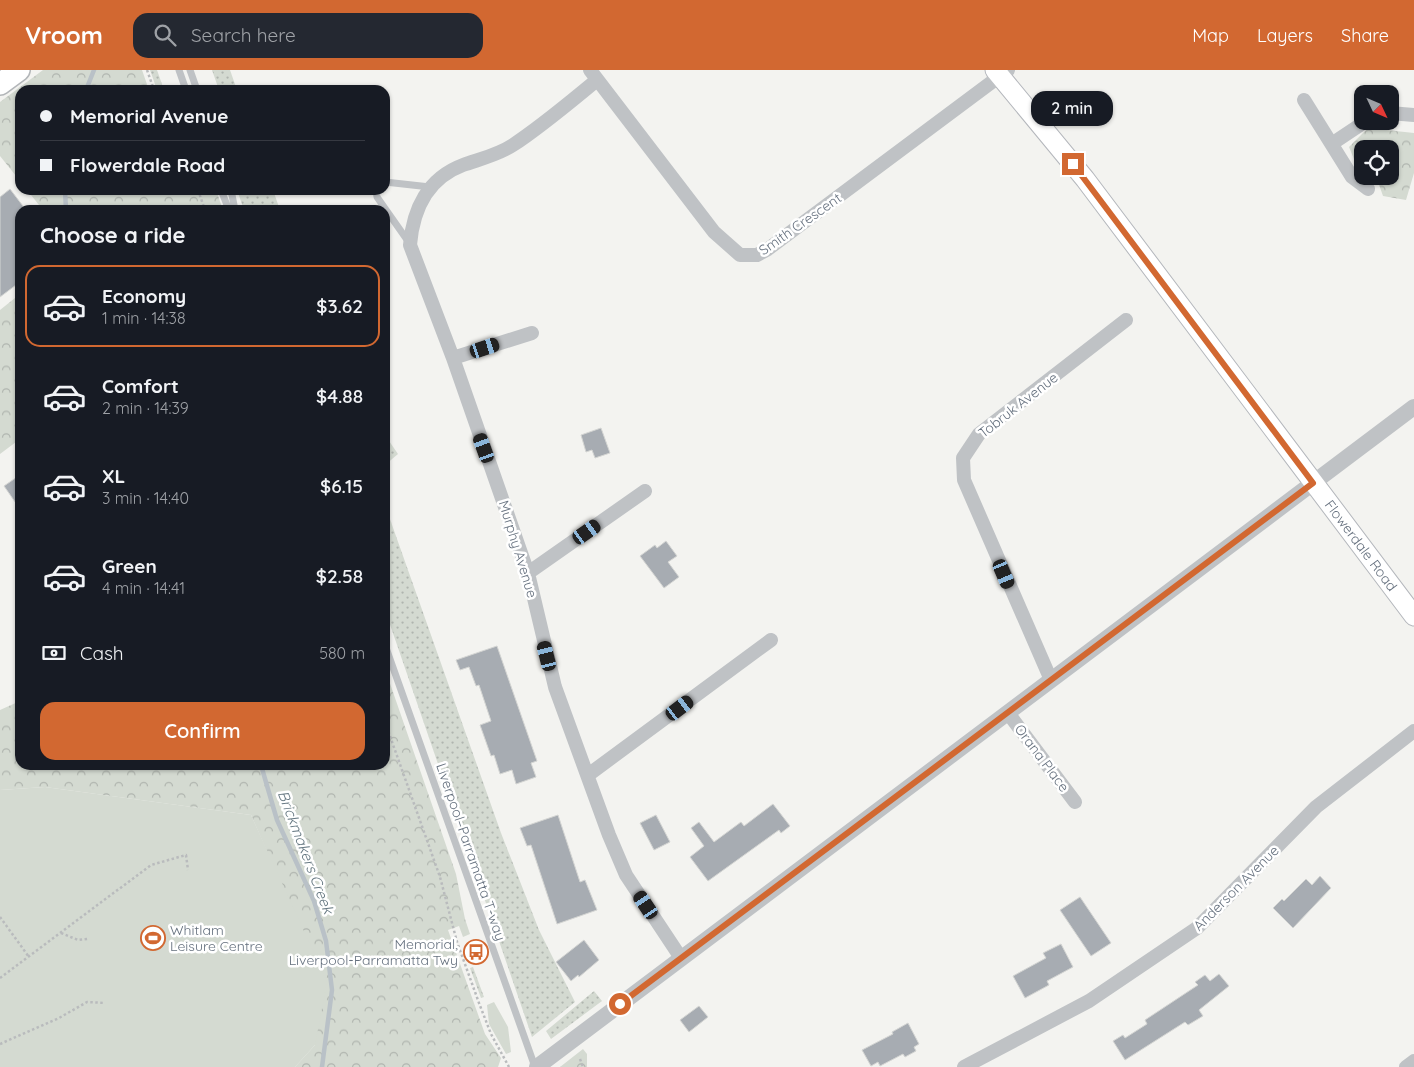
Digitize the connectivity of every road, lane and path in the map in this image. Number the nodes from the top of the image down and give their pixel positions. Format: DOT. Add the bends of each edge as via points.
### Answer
graph roads {
  1 [pos="19,70"];
  2 [pos="147,70"];
  3 [pos="179,70"];
  4 [pos="190,70"];
  5 [pos="1002,72"];
  6 [pos="594,75"];
  7 [pos="0,84"];
  8 [pos="152,85"];
  9 [pos="184,85"];
  10 [pos="195,85"];
  11 [pos="1304,100"];
  12 [pos="1399,114"];
  13 [pos="1414,115"];
  14 [pos="1354,129"];
  15 [pos="1333,143"];
  16 [pos="390,183"];
  17 [pos="430,187"];
  18 [pos="1368,189"];
  19 [pos="390,215"];
  20 [pos="410,245"];
  21 [pos="1126,320"];
  22 [pos="532,333"];
  23 [pos="453,358"];
  24 [pos="1414,407"];
  25 [pos="1313,483"];
  26 [pos="645,491"];
  27 [pos="528,573"];
  28 [pos="1414,616"];
  29 [pos="771,640"];
  30 [pos="390,659"];
  31 [pos="1051,680"];
  32 [pos="1008,713"];
  33 [pos="1414,731"];
  34 [pos="390,736"];
  35 [pos="588,776"];
  36 [pos="1075,802"];
  37 [pos="188,870"];
  38 [pos="0,917"];
  39 [pos="60,933"];
  40 [pos="88,939"];
  41 [pos="29,957"];
  42 [pos="681,958"];
  43 [pos="0,978"];
  44 [pos="105,1002"];
  45 [pos="0,1043"];
  46 [pos="580,1059"];
  47 [pos="1414,1061"];
  48 [pos="509,1067"];
  49 [pos="536,1067"];
  50 [pos="583,1067"];
  51 [pos="964,1067"];
  52 [pos="1406,1067"];
  1 -- 7 [label="main road"];
  2 -- 8 [label="path"];
  3 -- 9 [label="lane"];
  4 -- 10 [label="lane"];
  5 -- 6 [label="street, Smith Crescent" via="768,249 747,256 740,255 714,232"];
  5 -- 25 [label="main road, Flowerdale Road"];
  6 -- 17 [label="street, Murphy Avenue" via="512,146 449,172"];
  11 -- 15 [label="street"];
  12 -- 13 [label="street"];
  14 -- 15 [label="street"];
  15 -- 18 [label="street" via="1352,177"];
  16 -- 17 [label="lane"];
  17 -- 20 [label="street, Murphy Avenue" via="411,227"];
  19 -- 20 [label="lane, Murphy Avenue"];
  20 -- 23 [label="street, Murphy Avenue"];
  21 -- 31 [label="street, Tobruk Avenue" via="979,434 963,458 964,480"];
  22 -- 23 [label="street"];
  23 -- 27 [label="street, Murphy Avenue"];
  24 -- 25 [label="street"];
  25 -- 28 [label="main road, Flowerdale Road"];
  25 -- 31 [label="street"];
  26 -- 27 [label="street"];
  27 -- 35 [label="street, Murphy Avenue" via="555,687"];
  29 -- 35 [label="street"];
  30 -- 49 [label="lane, Liverpool–Parramatta T-way"];
  31 -- 32 [label="street"];
  32 -- 36 [label="street, Orana Place"];
  32 -- 42 [label="street"];
  33 -- 51 [label="street, Anderson Avenue" via="1316,807 1197,928 1089,1001"];
  34 -- 48 [label="path" via="440,877 457,942 491,1034"];
  35 -- 42 [label="street, Murphy Avenue" via="626,875"];
  37 -- 39 [label="path" via="186,856 151,865"];
  38 -- 41 [label="path"];
  39 -- 40 [label="path" via="78,940"];
  39 -- 41 [label="path"];
  41 -- 43 [label="path"];
  42 -- 49 [label="street"];
  44 -- 45 [label="path" via="87,1002"];
  46 -- 50 [label="path"];
  47 -- 52 [label="street"];
}
